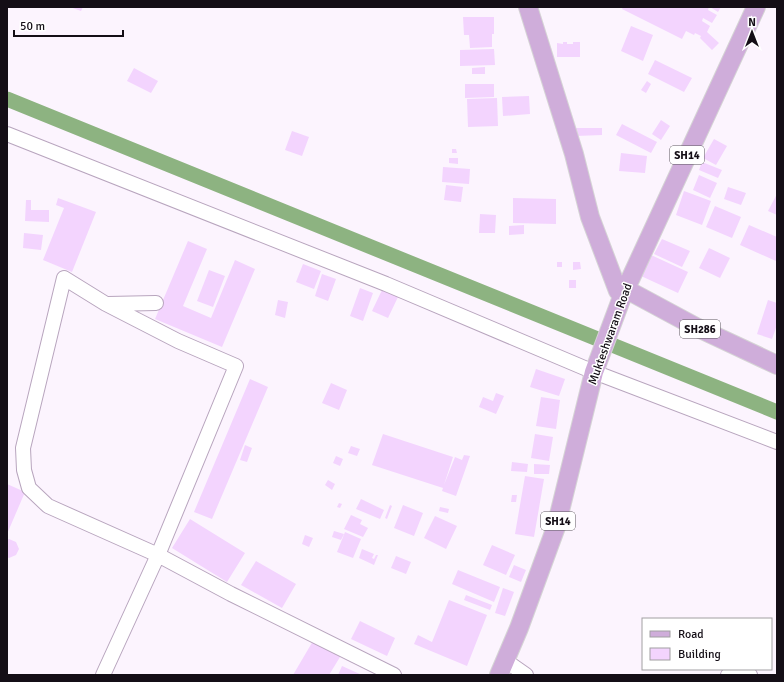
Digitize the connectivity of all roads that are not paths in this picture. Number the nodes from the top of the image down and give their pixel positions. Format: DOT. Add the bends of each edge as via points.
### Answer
graph roads {
  1 [pos="528,7"];
  2 [pos="756,7"];
  3 [pos="7,134"];
  4 [pos="623,296"];
  5 [pos="156,303"];
  6 [pos="106,304"];
  7 [pos="777,365"];
  8 [pos="596,366"];
  9 [pos="777,442"];
  10 [pos="158,555"];
  11 [pos="502,668"];
  12 [pos="103,675"];
  13 [pos="394,675"];
  14 [pos="526,675"];
  15 [pos="728,675"];
  16 [pos="750,675"];
  1 -- 4 [label="main road" via="574,154 590,217 618,291"];
  2 -- 4 [label="main road, Mukteshwaram Road / SH14"];
  3 -- 8 [label="street"];
  4 -- 7 [label="main road, SH286" via="631,292 696,327"];
  4 -- 8 [label="main road, Mukteshwaram Road / SH14"];
  5 -- 6 [label="street"];
  6 -- 10 [label="street" via="178,341 236,366"];
  6 -- 10 [label="street" via="64,278 23,448 24,470 29,488 48,506"];
  8 -- 9 [label="street"];
  8 -- 11 [label="main road, Mukteshwaram Road / SH14" via="556,527"];
  10 -- 12 [label="street"];
  10 -- 13 [label="street"];
  11 -- 14 [label="street"];
  15 -- 16 [label="street" via="733,671"];
}
